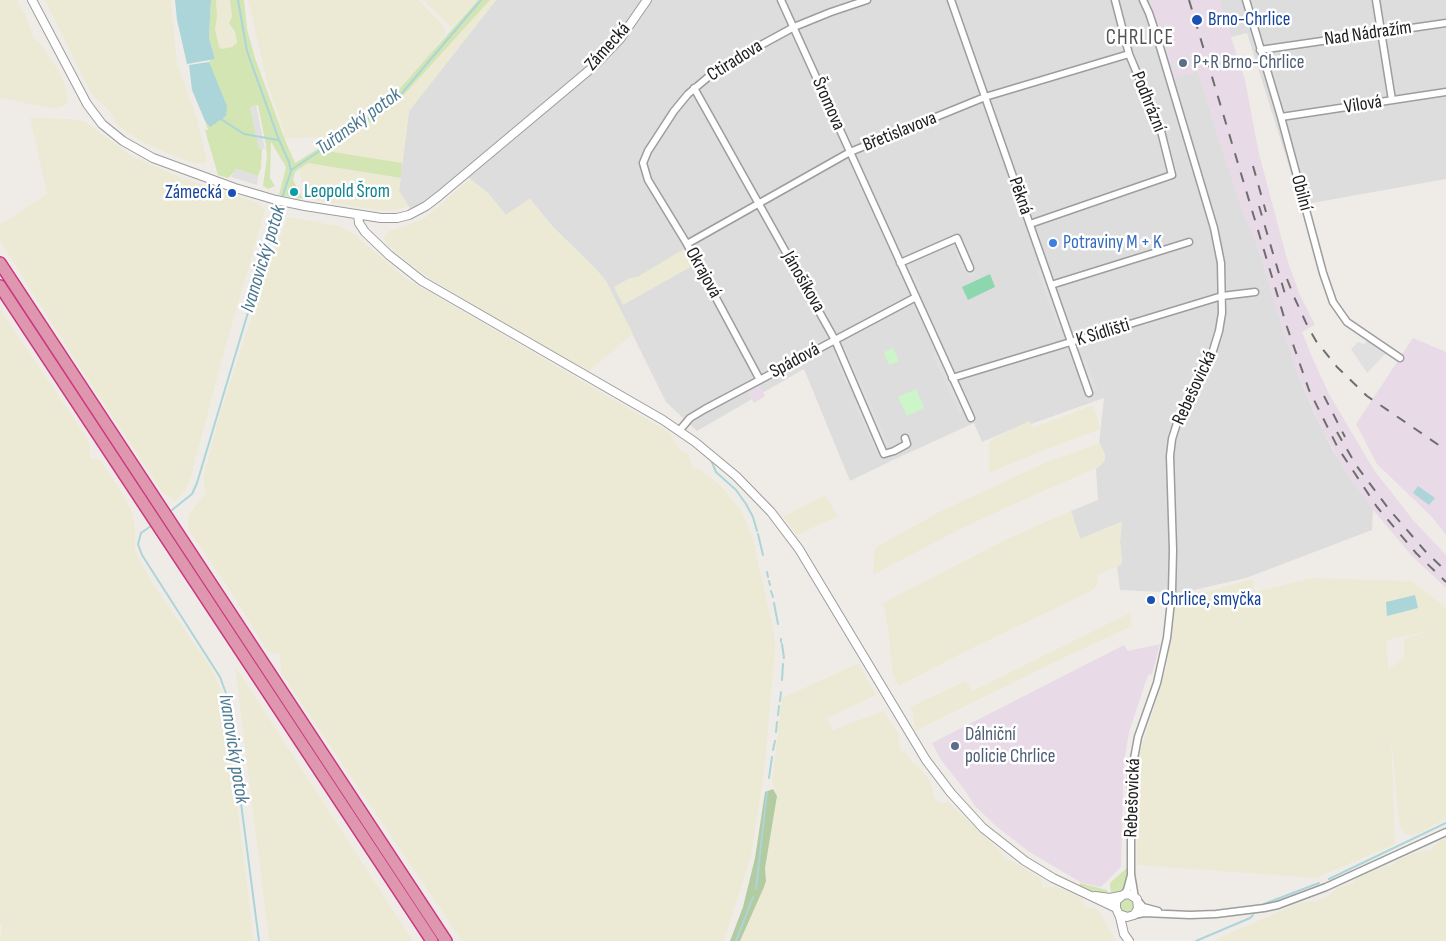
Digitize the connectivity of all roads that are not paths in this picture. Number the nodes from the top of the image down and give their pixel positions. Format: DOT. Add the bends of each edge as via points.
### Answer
graph roads {
  1 [pos="32,0"];
  2 [pos="647,0"];
  3 [pos="781,0"];
  4 [pos="867,0"];
  5 [pos="951,0"];
  6 [pos="1115,0"];
  7 [pos="1143,0"];
  8 [pos="1246,0"];
  9 [pos="1376,0"];
  10 [pos="1446,23"];
  11 [pos="794,27"];
  12 [pos="1381,32"];
  13 [pos="1260,50"];
  14 [pos="1129,54"];
  15 [pos="694,88"];
  16 [pos="1446,92"];
  17 [pos="985,97"];
  18 [pos="1392,100"];
  19 [pos="1280,117"];
  20 [pos="850,152"];
  21 [pos="643,168"];
  22 [pos="758,203"];
  23 [pos="358,215"];
  24 [pos="1030,224"];
  25 [pos="1189,242"];
  26 [pos="687,244"];
  27 [pos="0,263"];
  28 [pos="900,263"];
  29 [pos="970,268"];
  30 [pos="1051,285"];
  31 [pos="0,286"];
  32 [pos="1256,292"];
  33 [pos="1222,296"];
  34 [pos="916,297"];
  35 [pos="835,340"];
  36 [pos="1071,343"];
  37 [pos="1400,358"];
  38 [pos="952,378"];
  39 [pos="760,380"];
  40 [pos="1089,393"];
  41 [pos="971,418"];
  42 [pos="679,431"];
  43 [pos="905,438"];
  44 [pos="1446,832"];
  45 [pos="1131,874"];
  46 [pos="1088,894"];
  47 [pos="1122,896"];
  48 [pos="1137,899"];
  49 [pos="1117,911"];
  50 [pos="1166,913"];
  51 [pos="1132,916"];
  52 [pos="432,941"];
  53 [pos="446,941"];
  54 [pos="1129,941"];
  1 -- 23 [label="street, Zámecká" via="87,104 102,124 123,141 153,158 235,188 285,202"];
  2 -- 23 [label="street, Zámecká" via="620,39 593,67 426,206 396,218"];
  3 -- 11 [label="street, Šromova"];
  4 -- 11 [label="street, Ctiradova"];
  5 -- 17 [label="street, Pěkná"];
  6 -- 14 [label="street, Podhrázní"];
  7 -- 33 [label="street, Rebešovická" via="1204,191 1218,245"];
  8 -- 13 [label="street, Obilní"];
  9 -- 12 [label="street"];
  10 -- 12 [label="street, Nad Nádražím"];
  11 -- 15 [label="street, Ctiradova" via="727,63"];
  11 -- 20 [label="street, Šromova"];
  12 -- 13 [label="street, Nad Nádražím"];
  12 -- 18 [label="street"];
  13 -- 19 [label="street, Obilní"];
  14 -- 17 [label="street, Břetislavova"];
  14 -- 24 [label="street, Podhrázní" via="1161,131 1172,175"];
  15 -- 21 [label="street, Ctiradova" via="652,143"];
  15 -- 22 [label="street, Jánošíkova"];
  16 -- 18 [label="street, Vilová"];
  17 -- 20 [label="street, Břetislavova"];
  17 -- 24 [label="street, Pěkná"];
  18 -- 19 [label="street, Vilová"];
  19 -- 37 [label="street, Obilní" via="1333,302 1347,322"];
  20 -- 22 [label="street, Břetislavova"];
  20 -- 28 [label="street, Šromova"];
  21 -- 26 [label="street, Okrajová"];
  22 -- 26 [label="street, Břetislavova"];
  22 -- 35 [label="street, Jánošíkova"];
  23 -- 42 [label="street" via="365,232 422,281"];
  24 -- 30 [label="street, Pěkná"];
  25 -- 30 [label="street"];
  26 -- 39 [label="street, Okrajová"];
  27 -- 53 [label="highway"];
  28 -- 29 [label="street" via="957,238"];
  28 -- 34 [label="street, Šromova"];
  30 -- 36 [label="street, Pěkná"];
  31 -- 52 [label="highway"];
  32 -- 33 [label="street, K Sídlišti"];
  33 -- 36 [label="street, K Sídlišti"];
  33 -- 45 [label="street, Rebešovická" via="1216,344 1172,439 1172,592 1160,669 1133,762 1130,786"];
  34 -- 35 [label="street, Spádová"];
  34 -- 38 [label="street, Šromova"];
  35 -- 39 [label="street, Spádová"];
  35 -- 43 [label="street, Jánošíkova" via="884,454 908,444"];
  36 -- 38 [label="street, K Sídlišti"];
  36 -- 40 [label="street, Pěkná"];
  38 -- 41 [label="street, Šromova"];
  39 -- 42 [label="street, Spádová" via="693,416"];
  42 -- 46 [label="street" via="736,476 791,538 824,587 926,760 960,804 1025,861 1052,878"];
  44 -- 50 [label="street" via="1326,887 1278,905 1216,914"];
  45 -- 47 [label="street, Rebešovická"];
  45 -- 48 [label="street, Rebešovická"];
  46 -- 47 [label="street" via="1110,898"];
  46 -- 49 [label="street"];
  47 -- 48 [label="street" via="1128,894"];
  47 -- 49 [label="street" via="1116,901"];
  48 -- 50 [label="street" via="1143,906"];
  48 -- 51 [label="street" via="1138,909"];
  49 -- 51 [label="street" via="1124,917"];
  49 -- 54 [label="street"];
  50 -- 51 [label="street"];
  51 -- 54 [label="street" via="1127,928"];
}
